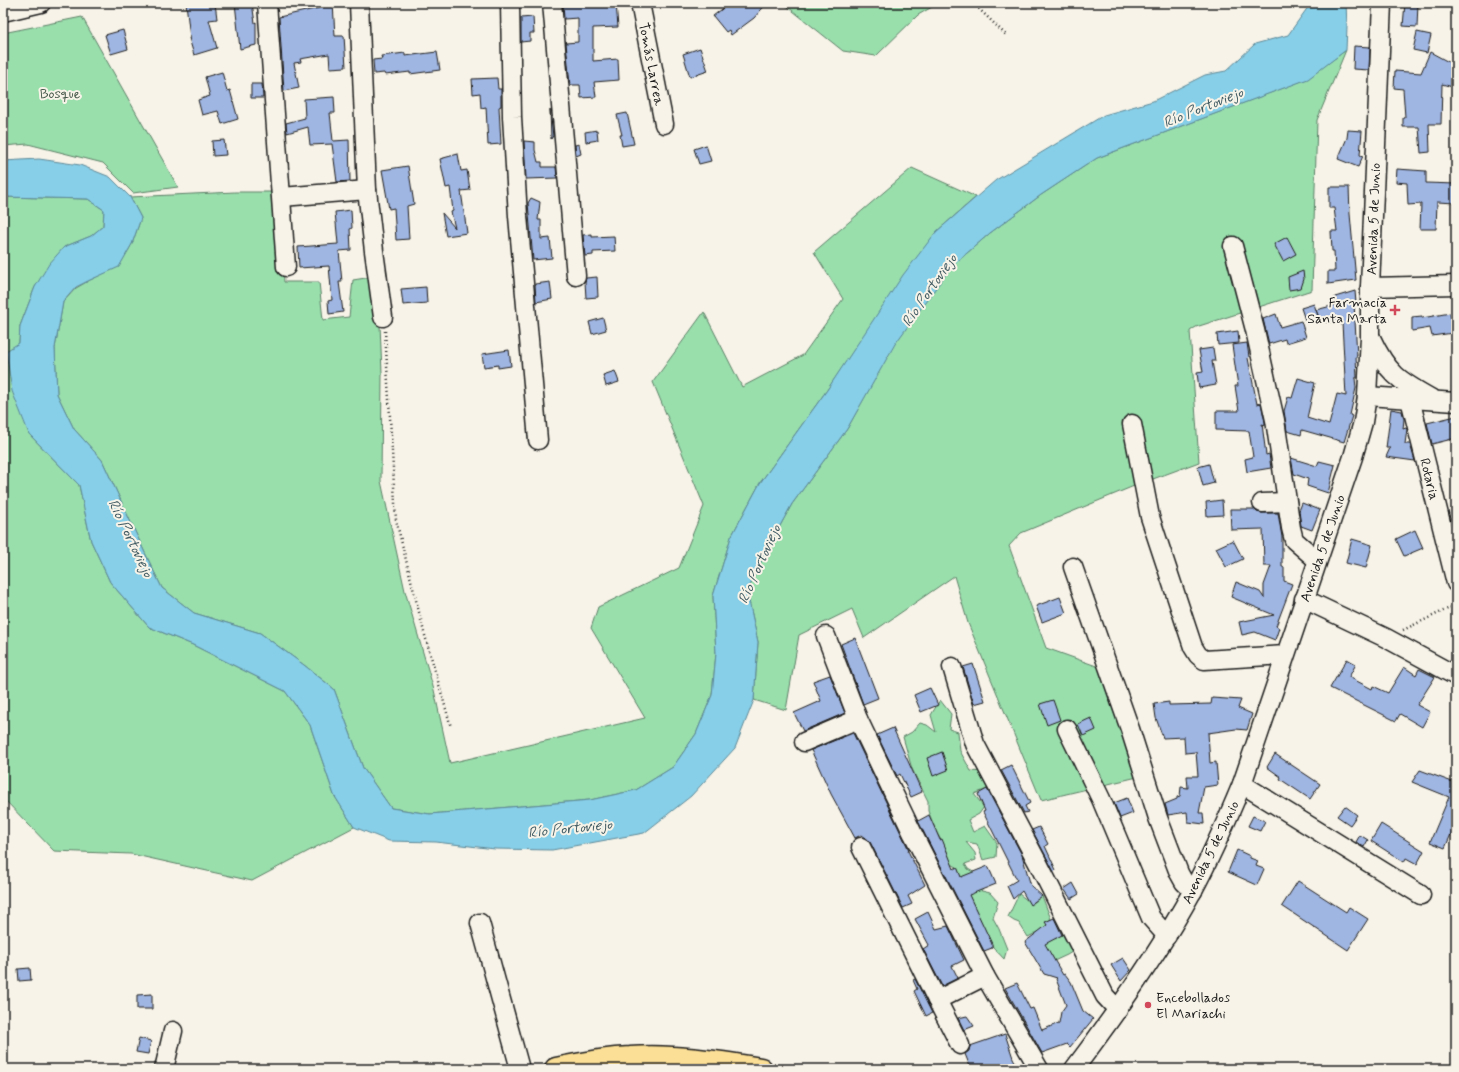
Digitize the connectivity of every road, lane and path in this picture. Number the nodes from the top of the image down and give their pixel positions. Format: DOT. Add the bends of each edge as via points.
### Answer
graph roads {
  1 [pos="41,3"];
  2 [pos="268,3"];
  3 [pos="359,3"];
  4 [pos="510,3"];
  5 [pos="552,3"];
  6 [pos="640,3"];
  7 [pos="973,3"];
  8 [pos="1382,3"];
  9 [pos="3,12"];
  10 [pos="1006,35"];
  11 [pos="664,124"];
  12 [pos="368,190"];
  13 [pos="282,197"];
  14 [pos="1233,246"];
  15 [pos="286,267"];
  16 [pos="576,276"];
  17 [pos="1456,285"];
  18 [pos="1370,287"];
  19 [pos="383,317"];
  20 [pos="1370,337"];
  21 [pos="1367,396"];
  22 [pos="1410,399"];
  23 [pos="1434,400"];
  24 [pos="1456,402"];
  25 [pos="1132,424"];
  26 [pos="538,440"];
  27 [pos="1287,502"];
  28 [pos="1262,503"];
  29 [pos="1318,560"];
  30 [pos="1073,567"];
  31 [pos="1456,583"];
  32 [pos="1304,599"];
  33 [pos="1456,605"];
  34 [pos="826,636"];
  35 [pos="1386,638"];
  36 [pos="1285,655"];
  37 [pos="952,667"];
  38 [pos="1456,676"];
  39 [pos="858,719"];
  40 [pos="451,727"];
  41 [pos="1067,729"];
  42 [pos="804,742"];
  43 [pos="1242,784"];
  44 [pos="861,847"];
  45 [pos="1193,891"];
  46 [pos="1421,894"];
  47 [pos="480,923"];
  48 [pos="1167,936"];
  49 [pos="985,976"];
  50 [pos="937,1000"];
  51 [pos="1118,1010"];
  52 [pos="173,1031"];
  53 [pos="960,1045"];
  54 [pos="1091,1046"];
  55 [pos="164,1069"];
  56 [pos="520,1069"];
  57 [pos="556,1069"];
  58 [pos="761,1069"];
  59 [pos="1039,1069"];
  60 [pos="1071,1069"];
  61 [pos="1074,1069"];
  1 -- 9 [label="street"];
  2 -- 13 [label="street"];
  3 -- 12 [label="street"];
  4 -- 26 [label="street" via="512,118"];
  5 -- 16 [label="street"];
  6 -- 11 [label="street, Tomás Larrea"];
  7 -- 10 [label="path"];
  8 -- 18 [label="street, Avenida 5 de Junio"];
  12 -- 13 [label="street"];
  12 -- 19 [label="street"];
  13 -- 15 [label="street"];
  14 -- 27 [label="street" via="1275,420"];
  17 -- 18 [label="street"];
  18 -- 20 [label="street, Avenida 5 de Junio"];
  19 -- 40 [label="path" via="396,520"];
  20 -- 21 [label="street, Avenida 5 de Junio"];
  20 -- 23 [label="street" via="1392,373"];
  21 -- 22 [label="street"];
  21 -- 29 [label="street, Avenida 5 de Junio" via="1354,457"];
  22 -- 23 [label="street"];
  22 -- 31 [label="street, Rotaria"];
  23 -- 24 [label="street"];
  25 -- 36 [label="street" via="1150,517 1193,647 1198,655 1204,660"];
  27 -- 28 [label="street"];
  27 -- 29 [label="street" via="1294,540"];
  29 -- 32 [label="street, Avenida 5 de Junio"];
  30 -- 45 [label="street" via="1130,729 1158,818 1179,873"];
  32 -- 35 [label="street"];
  32 -- 36 [label="street, Avenida 5 de Junio"];
  33 -- 35 [label="path"];
  34 -- 39 [label="street"];
  35 -- 38 [label="street"];
  36 -- 43 [label="street, Avenida 5 de Junio"];
  37 -- 51 [label="street" via="975,744 1105,996"];
  39 -- 42 [label="street"];
  39 -- 49 [label="street"];
  41 -- 48 [label="street" via="1101,799 1151,918"];
  43 -- 45 [label="street, Avenida 5 de Junio"];
  43 -- 46 [label="street"];
  44 -- 50 [label="street"];
  45 -- 48 [label="street, Avenida 5 de Junio"];
  47 -- 56 [label="street"];
  48 -- 51 [label="street, Avenida 5 de Junio"];
  49 -- 50 [label="street"];
  49 -- 59 [label="street"];
  50 -- 53 [label="street"];
  51 -- 54 [label="street, Avenida 5 de Junio"];
  52 -- 55 [label="street"];
  54 -- 60 [label="street"];
  54 -- 61 [label="street"];
  57 -- 58 [label="main road" via="629,1058 663,1057"];
}
